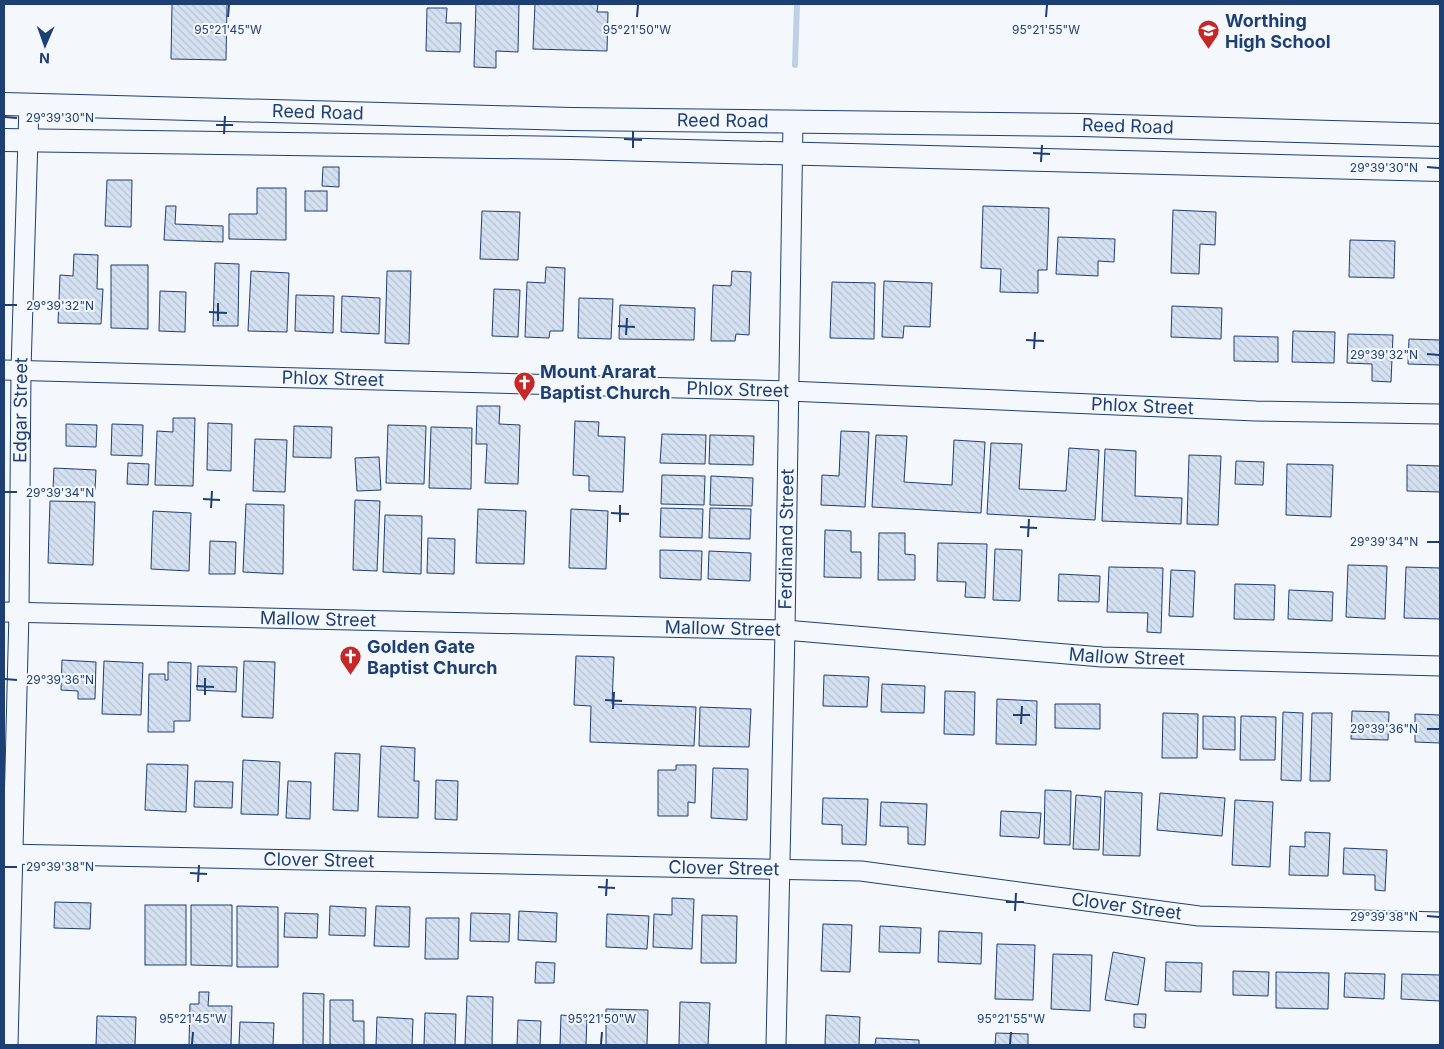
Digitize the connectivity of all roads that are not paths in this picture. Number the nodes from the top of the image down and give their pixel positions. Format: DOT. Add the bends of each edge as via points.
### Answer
graph roads {
  1 [pos="4,104"];
  2 [pos="29,105"];
  3 [pos="294,111"];
  4 [pos="571,119"];
  5 [pos="792,121"];
  6 [pos="1440,135"];
  7 [pos="4,140"];
  8 [pos="29,140"];
  9 [pos="294,144"];
  10 [pos="571,148"];
  11 [pos="793,153"];
  12 [pos="1440,170"];
  13 [pos="12,370"];
  14 [pos="788,391"];
  15 [pos="1440,414"];
  16 [pos="12,612"];
  17 [pos="785,630"];
  18 [pos="1440,666"];
  19 [pos="8,854"];
  20 [pos="780,869"];
  21 [pos="1440,922"];
  22 [pos="8,1045"];
  23 [pos="776,1045"];
  1 -- 2 [label="street, Reed Road"];
  2 -- 3 [label="street, Reed Road"];
  2 -- 8 [label="street, Edgar Street"];
  3 -- 4 [label="street, Reed Road"];
  3 -- 9 [label="street"];
  4 -- 5 [label="street, Reed Road"];
  4 -- 10 [label="street"];
  5 -- 6 [label="street, Reed Road"];
  5 -- 11 [label="street, Ferdinand Street"];
  7 -- 8 [label="street, Reed Road"];
  8 -- 9 [label="street, Reed Road"];
  8 -- 13 [label="street, Edgar Street"];
  9 -- 10 [label="street, Reed Road"];
  10 -- 11 [label="street, Reed Road"];
  11 -- 12 [label="street, Reed Road"];
  11 -- 14 [label="street, Ferdinand Street"];
  13 -- 14 [label="street, Phlox Street"];
  13 -- 16 [label="street, Edgar Street"];
  14 -- 15 [label="street, Phlox Street"];
  14 -- 17 [label="street, Ferdinand Street"];
  16 -- 17 [label="street, Mallow Street"];
  16 -- 19 [label="street, Edgar Street"];
  17 -- 18 [label="street, Mallow Street" via="1102,657"];
  17 -- 20 [label="street, Ferdinand Street"];
  19 -- 20 [label="street, Clover Street"];
  19 -- 22 [label="street, Edgar Street"];
  20 -- 21 [label="street, Clover Street" via="861,871 1198,916"];
  20 -- 23 [label="street, Ferdinand Street"];
}
